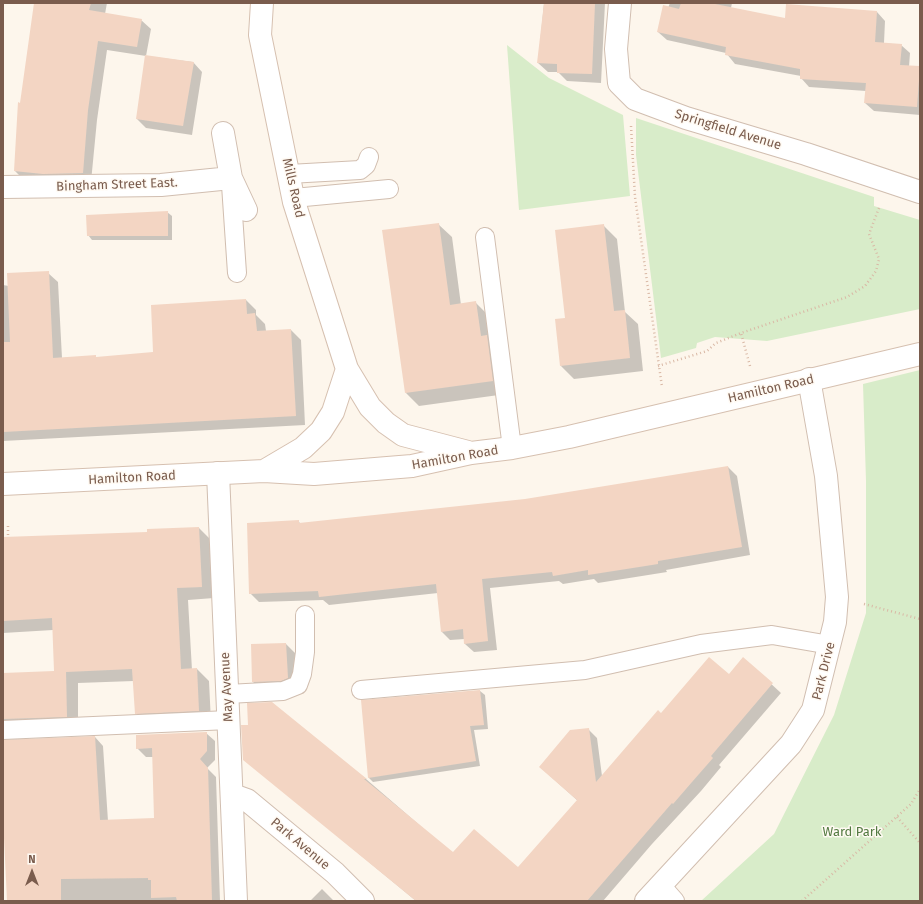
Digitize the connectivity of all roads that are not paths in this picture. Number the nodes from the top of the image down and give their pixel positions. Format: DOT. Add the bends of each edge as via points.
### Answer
graph roads {
  1 [pos="262,3"];
  2 [pos="620,3"];
  3 [pos="223,133"];
  4 [pos="369,157"];
  5 [pos="289,174"];
  6 [pos="231,178"];
  7 [pos="3,187"];
  8 [pos="389,189"];
  9 [pos="920,192"];
  10 [pos="294,198"];
  11 [pos="246,210"];
  12 [pos="484,237"];
  13 [pos="237,272"];
  14 [pos="920,354"];
  15 [pos="347,369"];
  16 [pos="808,379"];
  17 [pos="512,448"];
  18 [pos="471,452"];
  19 [pos="264,471"];
  20 [pos="218,473"];
  21 [pos="3,484"];
  22 [pos="304,615"];
  23 [pos="830,645"];
  24 [pos="361,690"];
  25 [pos="228,694"];
  26 [pos="229,720"];
  27 [pos="3,730"];
  28 [pos="232,795"];
  29 [pos="661,885"];
  30 [pos="236,901"];
  31 [pos="362,901"];
  32 [pos="646,901"];
  33 [pos="675,901"];
  1 -- 5 [label="street, Mills Road" via="260,35"];
  2 -- 9 [label="street, Springfield Avenue" via="616,49 619,83 635,99 686,118"];
  3 -- 6 [label="street"];
  4 -- 5 [label="lane" via="366,165 360,170"];
  5 -- 10 [label="street, Mills Road"];
  6 -- 7 [label="street, Bingham Street East." via="162,185"];
  6 -- 11 [label="street"];
  6 -- 13 [label="lane"];
  8 -- 10 [label="lane"];
  10 -- 15 [label="street, Mills Road"];
  12 -- 17 [label="lane"];
  14 -- 16 [label="street, Hamilton Road"];
  15 -- 18 [label="street, Mills Road" via="370,407 403,435"];
  15 -- 19 [label="street" via="333,412 321,431 303,448"];
  16 -- 17 [label="street, Hamilton Road" via="569,437"];
  16 -- 23 [label="street, Park Drive" via="826,476 837,597"];
  17 -- 18 [label="street, Hamilton Road"];
  18 -- 19 [label="street, Hamilton Road" via="412,466 314,474"];
  19 -- 20 [label="street, Hamilton Road"];
  20 -- 21 [label="street, Hamilton Road"];
  20 -- 25 [label="street, May Avenue"];
  22 -- 25 [label="lane" via="302,674 298,685 283,691"];
  23 -- 24 [label="lane" via="772,635 700,644 585,670"];
  23 -- 29 [label="street, Park Drive" via="813,710 791,744"];
  25 -- 26 [label="street, May Avenue"];
  26 -- 27 [label="lane"];
  26 -- 28 [label="street, May Avenue"];
  28 -- 30 [label="street, May Avenue"];
  28 -- 31 [label="street, Park Avenue" via="247,800 335,873"];
  29 -- 32 [label="street, Park Drive"];
  29 -- 33 [label="lane"];
}
